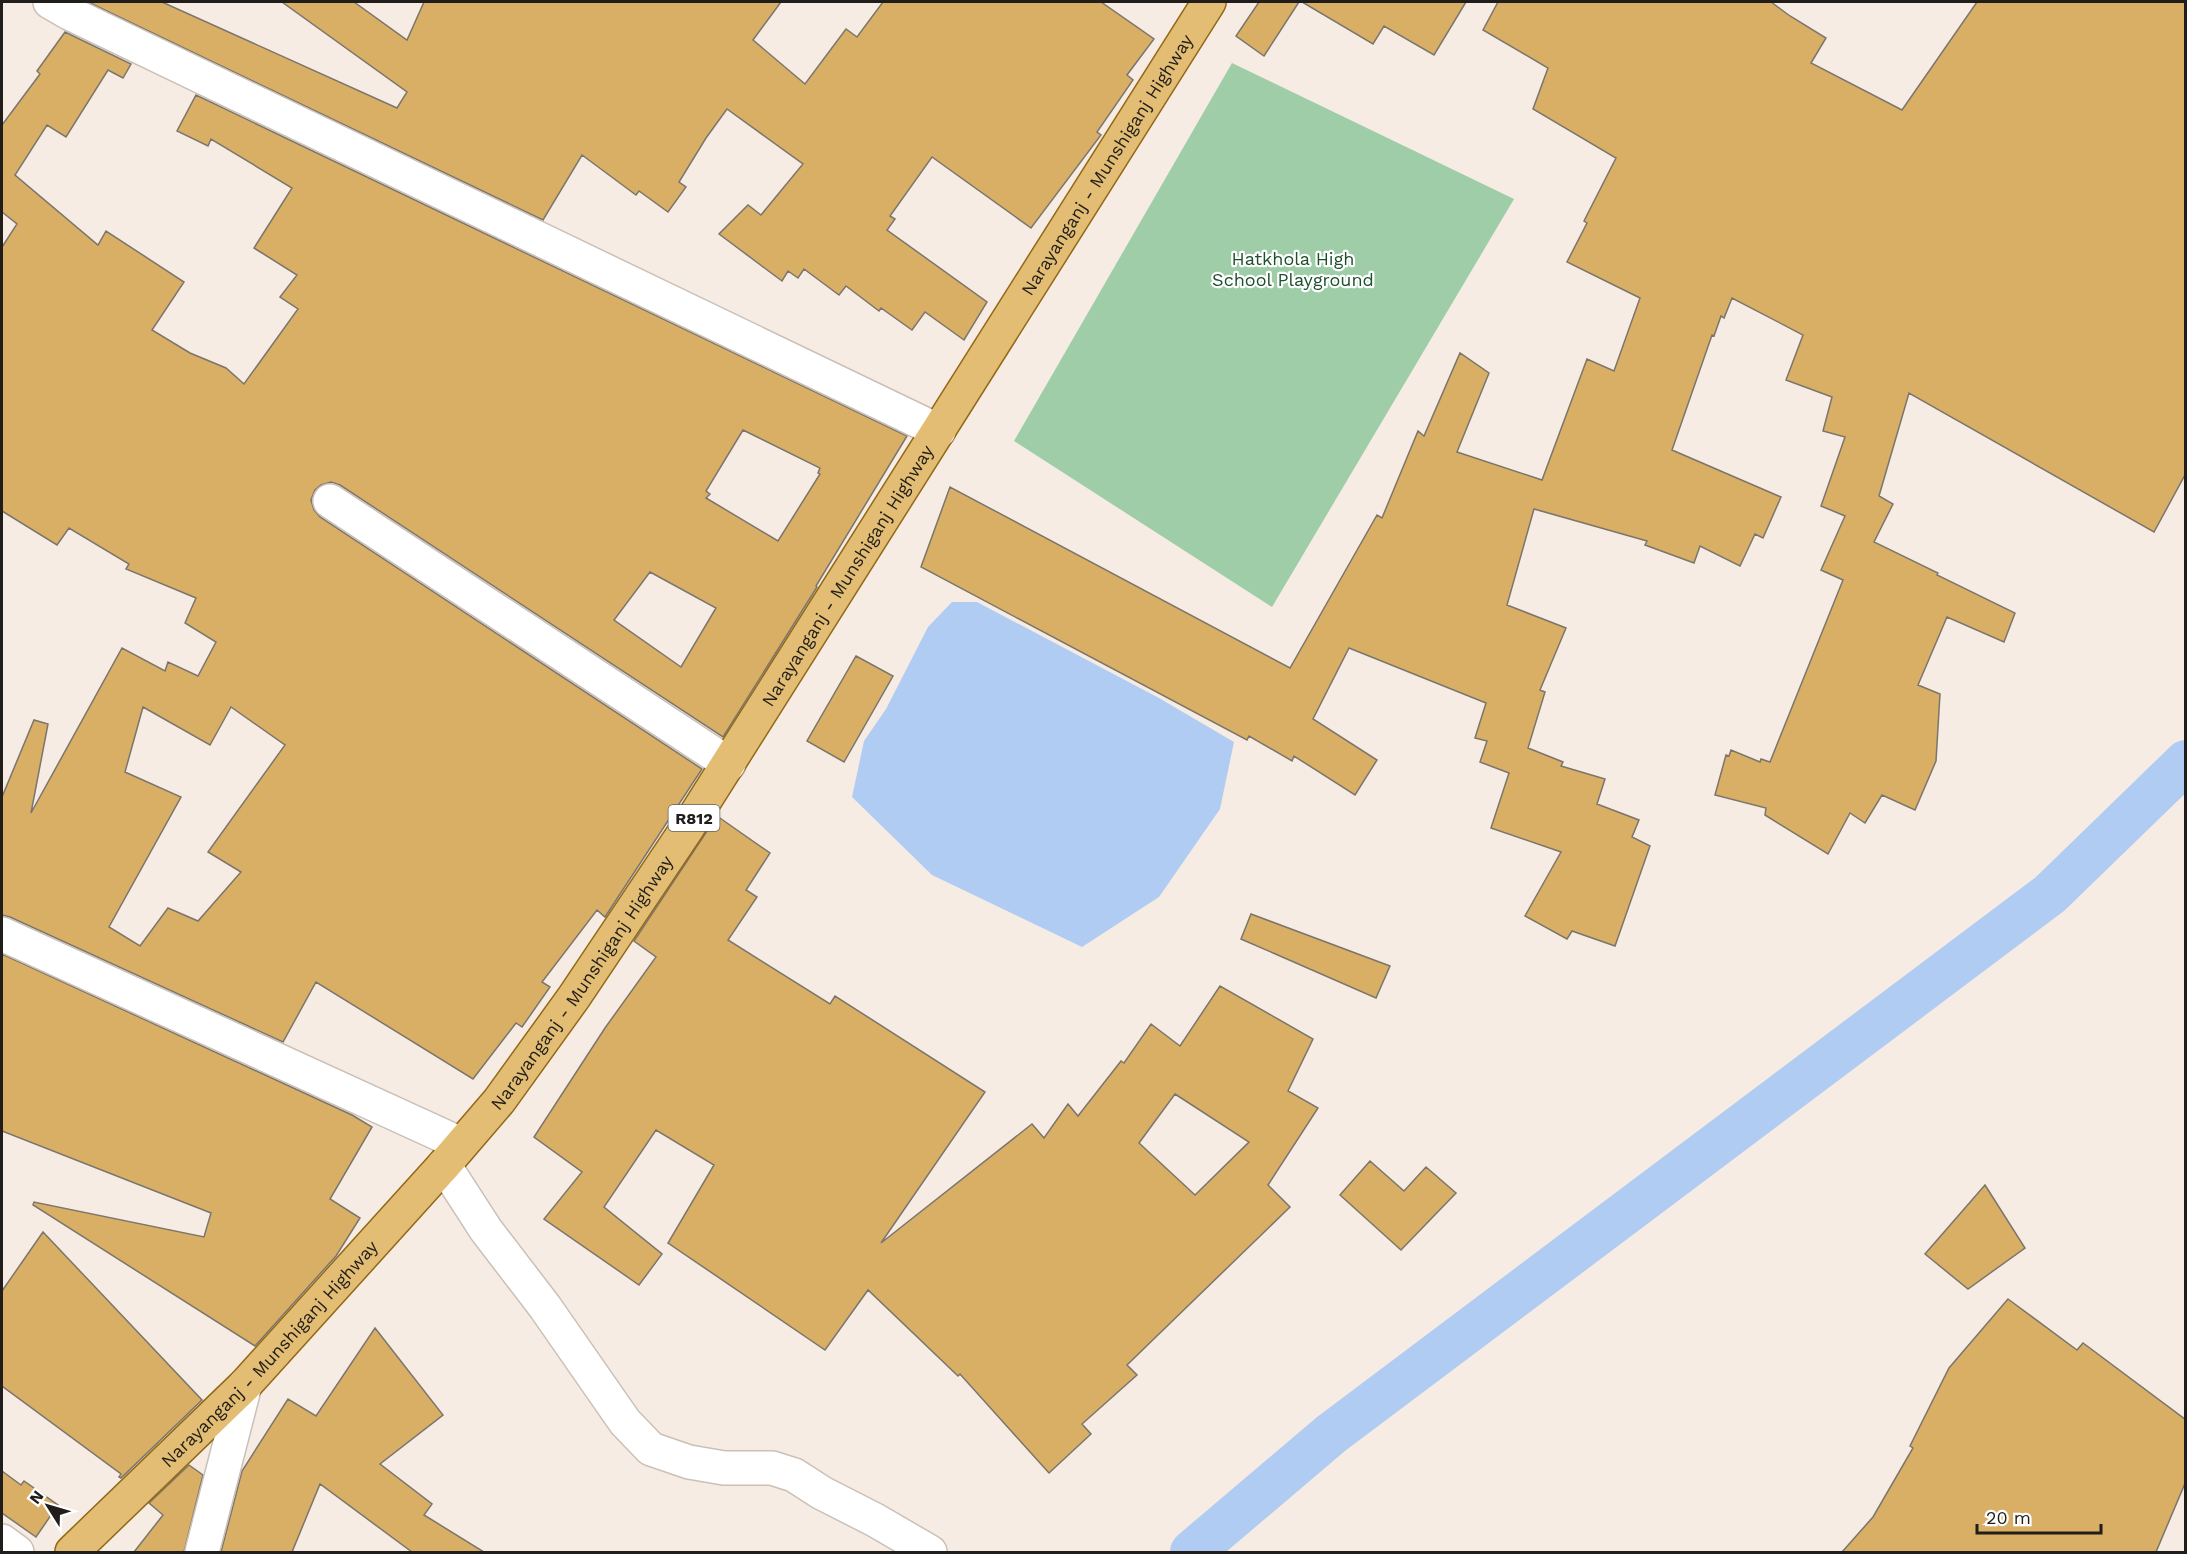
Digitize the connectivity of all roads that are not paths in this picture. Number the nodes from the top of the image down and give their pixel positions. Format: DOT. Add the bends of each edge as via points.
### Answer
graph roads {
  1 [pos="50,2"];
  2 [pos="1209,2"];
  3 [pos="939,431"];
  4 [pos="330,501"];
  5 [pos="729,764"];
  6 [pos="2,934"];
  7 [pos="453,1154"];
  8 [pos="244,1385"];
  9 [pos="2,1541"];
  10 [pos="17,1552"];
  11 [pos="72,1552"];
  12 [pos="202,1552"];
  13 [pos="930,1552"];
  1 -- 3 [label="street"];
  2 -- 3 [label="main road, Narayanganj - Munshiganj Highway / R812"];
  3 -- 5 [label="main road, Narayanganj - Munshiganj Highway / R812"];
  4 -- 5 [label="street"];
  5 -- 7 [label="main road, Narayanganj - Munshiganj Highway / R812" via="574,997 499,1101"];
  6 -- 7 [label="street"];
  7 -- 8 [label="main road, Narayanganj - Munshiganj Highway / R812"];
  7 -- 13 [label="street" via="486,1230 625,1422 651,1449 689,1462 724,1468 772,1468 794,1475"];
  8 -- 11 [label="main road, Narayanganj - Munshiganj Highway / R812"];
  8 -- 12 [label="street"];
  9 -- 10 [label="street"];
}
